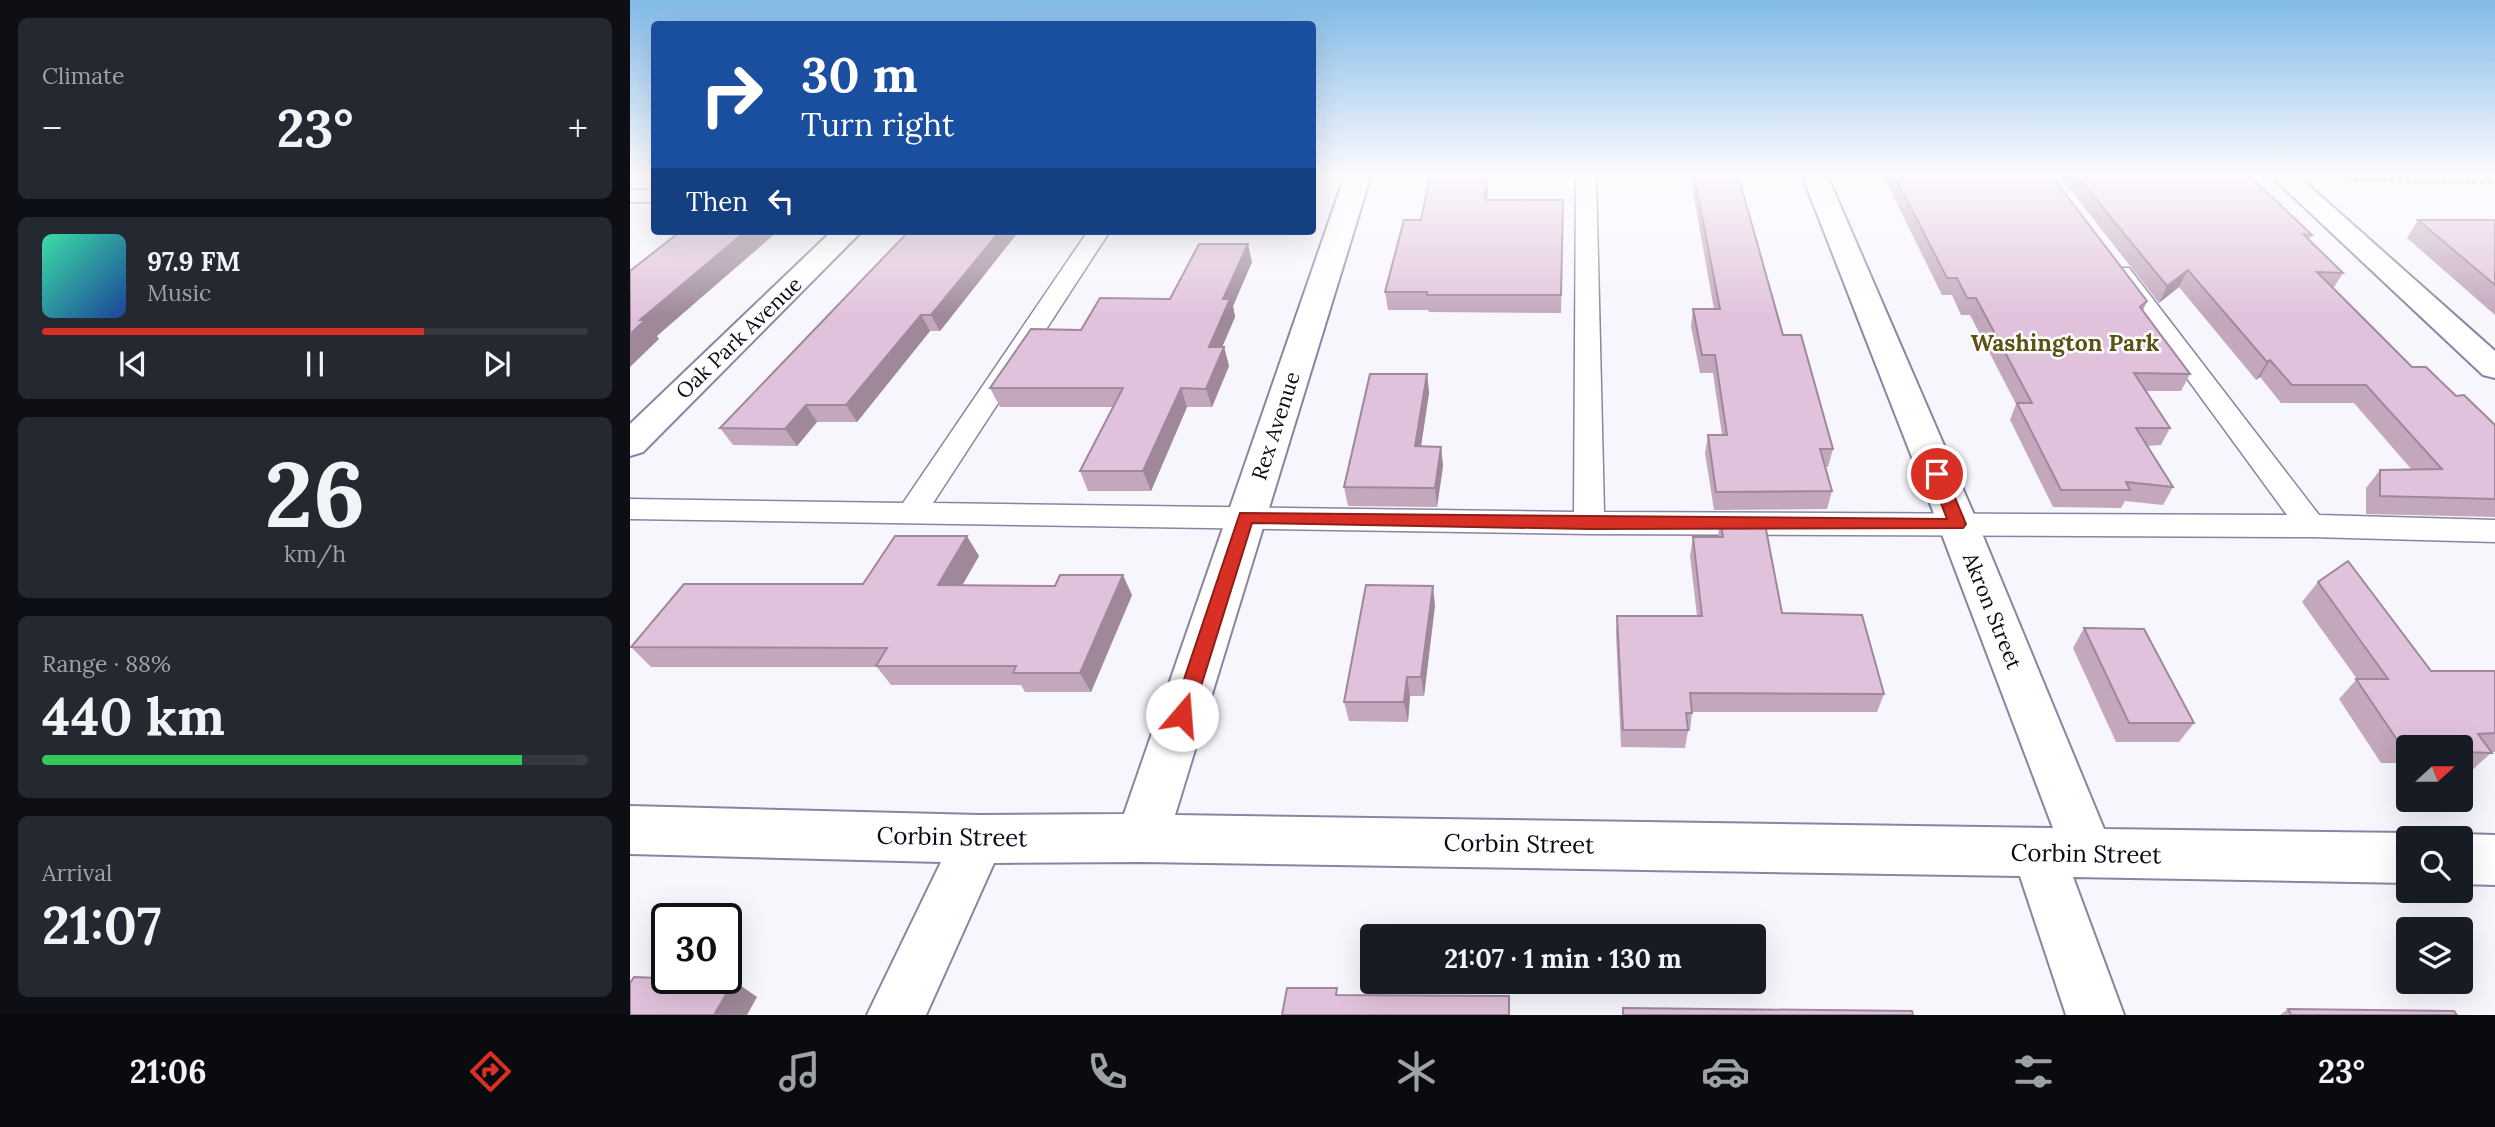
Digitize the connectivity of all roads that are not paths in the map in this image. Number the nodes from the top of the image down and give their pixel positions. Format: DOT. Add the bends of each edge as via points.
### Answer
graph roads {
  1 [pos="1342,222"];
  2 [pos="1586,222"];
  3 [pos="1834,222"];
  4 [pos="2334,222"];
  5 [pos="844,235"];
  6 [pos="1096,235"];
  7 [pos="2108,255"];
  8 [pos="2495,368"];
  9 [pos="630,444"];
  10 [pos="630,509"];
  11 [pos="911,513"];
  12 [pos="1246,517"];
  13 [pos="1589,523"];
  14 [pos="1958,524"];
  15 [pos="2311,526"];
  16 [pos="2495,531"];
  17 [pos="630,830"];
  18 [pos="1142,838"];
  19 [pos="979,839"];
  20 [pos="2063,853"];
  21 [pos="2396,858"];
  22 [pos="2473,859"];
  23 [pos="2495,860"];
  24 [pos="896,1015"];
  25 [pos="2095,1015"];
  1 -- 12 [label="street, Rex Avenue"];
  2 -- 13 [label="lane"];
  3 -- 14 [label="street, Akron Street"];
  4 -- 8 [label="street"];
  5 -- 9 [label="street, Oak Park Avenue"];
  6 -- 11 [label="lane"];
  7 -- 15 [label="lane"];
  10 -- 11 [label="lane"];
  11 -- 12 [label="lane"];
  12 -- 13 [label="lane"];
  12 -- 18 [label="street, Rex Avenue"];
  13 -- 14 [label="lane"];
  14 -- 15 [label="lane"];
  14 -- 20 [label="street, Akron Street"];
  15 -- 16 [label="lane"];
  17 -- 19 [label="street, Corbin Street"];
  18 -- 19 [label="street, Corbin Street"];
  18 -- 20 [label="street, Corbin Street"];
  19 -- 24 [label="street"];
  20 -- 21 [label="street, Corbin Street"];
  20 -- 25 [label="street, Akron Street"];
  22 -- 23 [label="street"];
}
